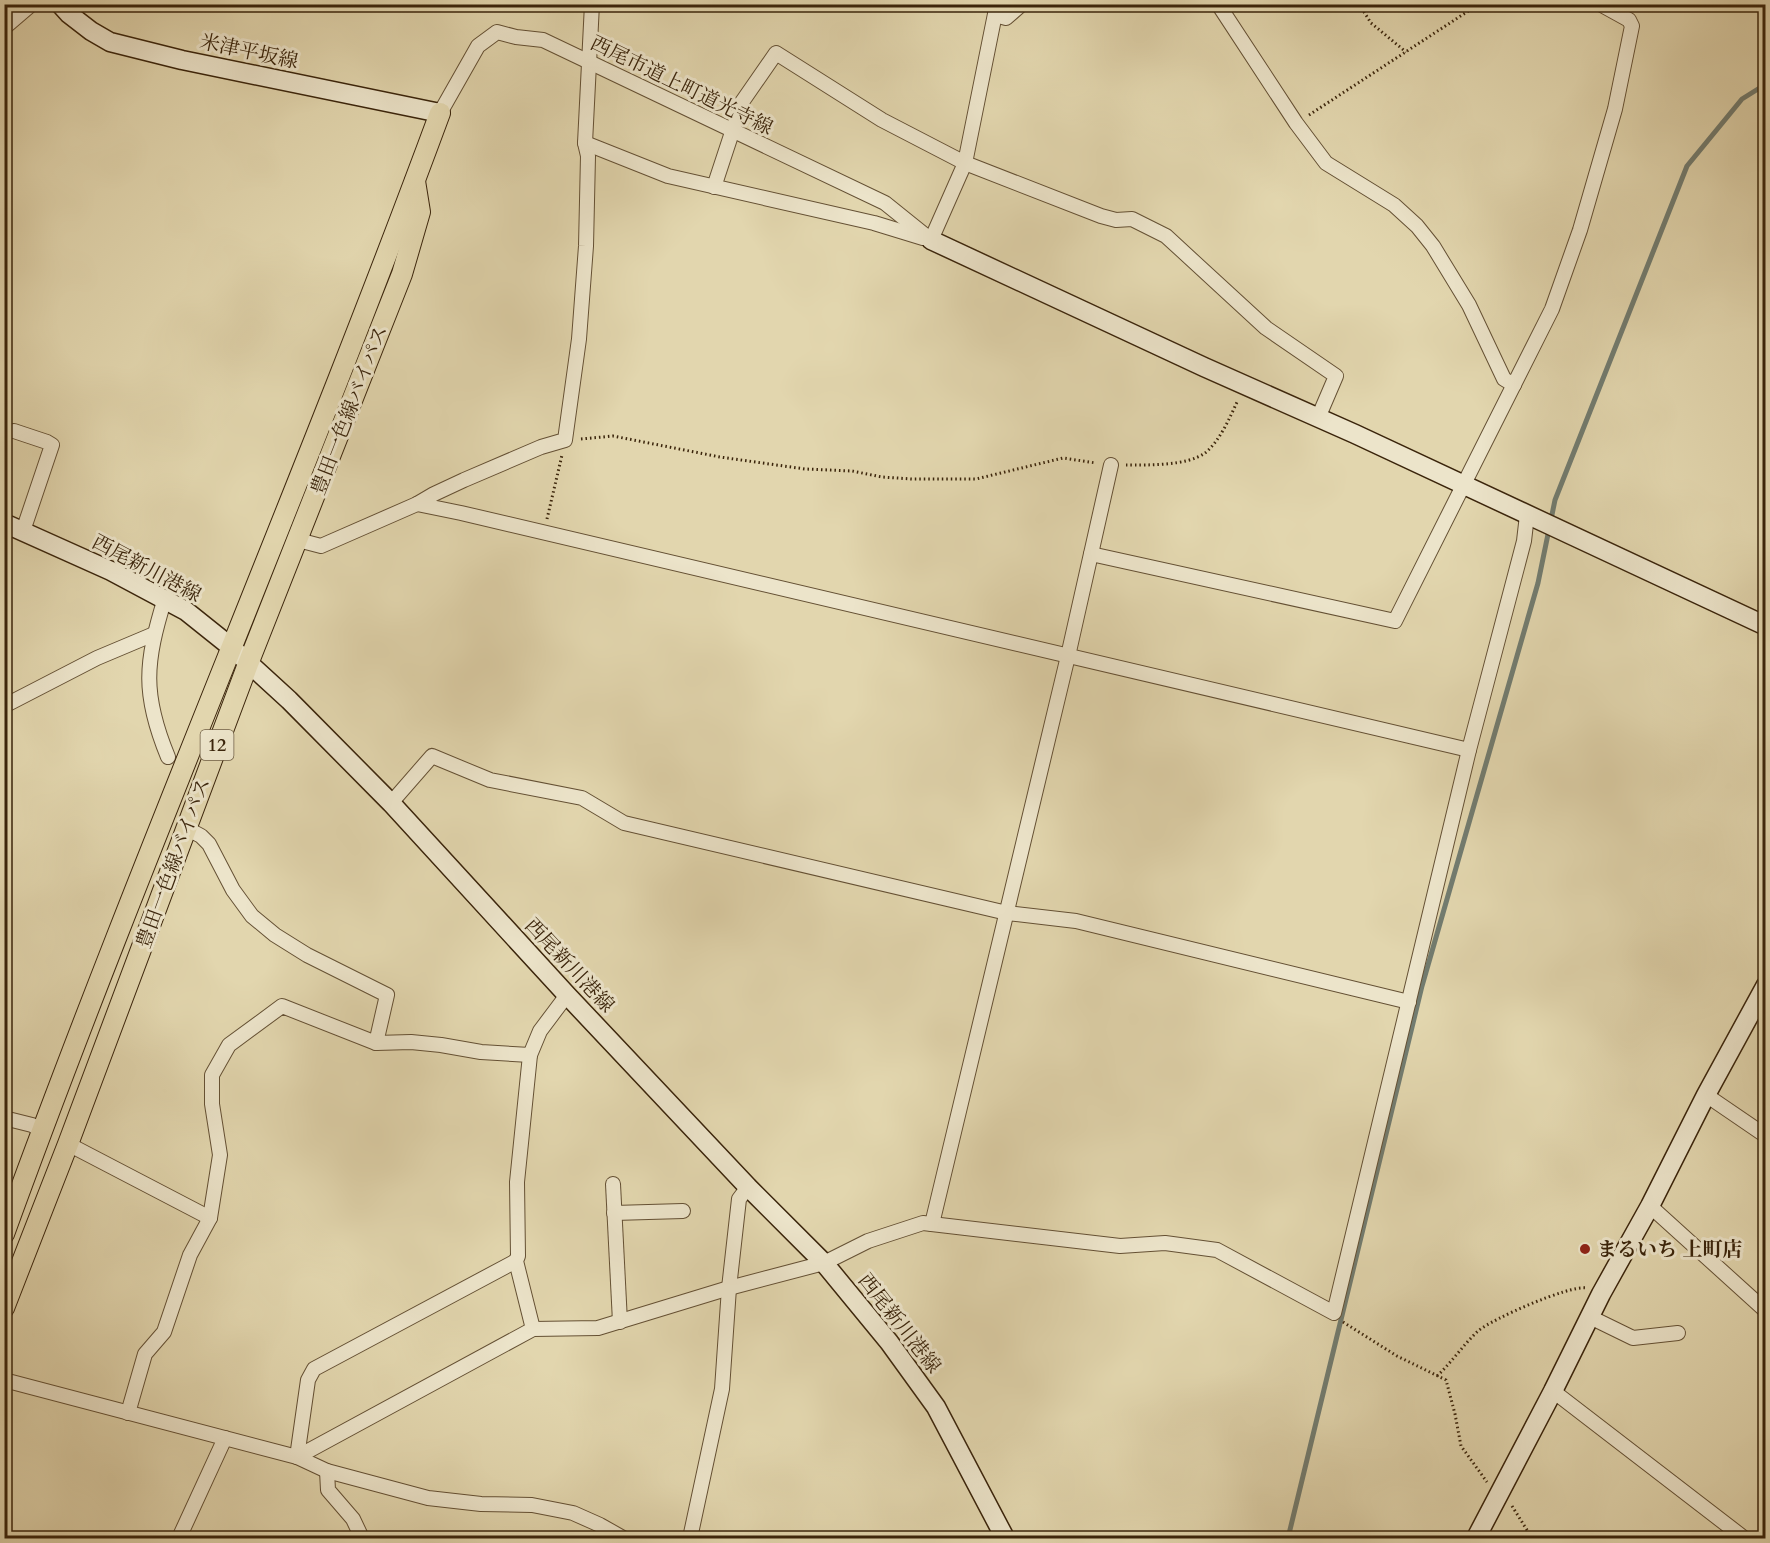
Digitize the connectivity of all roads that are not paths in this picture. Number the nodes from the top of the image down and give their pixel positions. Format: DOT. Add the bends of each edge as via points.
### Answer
graph roads {
  1 [pos="32,4"];
  2 [pos="60,4"];
  3 [pos="592,4"];
  4 [pos="1022,4"];
  5 [pos="1218,4"];
  6 [pos="1600,4"];
  7 [pos="996,10"];
  8 [pos="4,28"];
  9 [pos="590,62"];
  10 [pos="440,113"];
  11 [pos="733,130"];
  12 [pos="585,143"];
  13 [pos="965,163"];
  14 [pos="415,181"];
  15 [pos="714,187"];
  16 [pos="931,240"];
  17 [pos="1514,385"];
  18 [pos="1318,418"];
  19 [pos="14,431"];
  20 [pos="1111,465"];
  21 [pos="1464,486"];
  22 [pos="417,504"];
  23 [pos="1534,518"];
  24 [pos="4,523"];
  25 [pos="23,531"];
  26 [pos="298,540"];
  27 [pos="1091,554"];
  28 [pos="165,598"];
  29 [pos="1766,626"];
  30 [pos="154,634"];
  31 [pos="231,647"];
  32 [pos="1068,656"];
  33 [pos="248,664"];
  34 [pos="4,706"];
  35 [pos="1469,750"];
  36 [pos="168,758"];
  37 [pos="391,803"];
  38 [pos="186,828"];
  39 [pos="1007,913"];
  40 [pos="1766,985"];
  41 [pos="567,995"];
  42 [pos="1409,1002"];
  43 [pos="376,1043"];
  44 [pos="530,1055"];
  45 [pos="1706,1095"];
  46 [pos="4,1118"];
  47 [pos="42,1131"];
  48 [pos="1766,1136"];
  49 [pos="68,1144"];
  50 [pos="613,1184"];
  51 [pos="748,1187"];
  52 [pos="1650,1206"];
  53 [pos="683,1210"];
  54 [pos="614,1213"];
  55 [pos="210,1218"];
  56 [pos="932,1224"];
  57 [pos="4,1234"];
  58 [pos="516,1261"];
  59 [pos="824,1263"];
  60 [pos="729,1288"];
  61 [pos="4,1308"];
  62 [pos="1766,1311"];
  63 [pos="1590,1317"];
  64 [pos="620,1322"];
  65 [pos="533,1329"];
  66 [pos="1678,1333"];
  67 [pos="4,1380"];
  68 [pos="1553,1391"];
  69 [pos="128,1413"];
  70 [pos="225,1438"];
  71 [pos="297,1457"];
  72 [pos="327,1471"];
  73 [pos="1766,1534"];
  74 [pos="179,1539"];
  75 [pos="362,1539"];
  76 [pos="623,1539"];
  77 [pos="690,1539"];
  78 [pos="1005,1539"];
  79 [pos="1476,1539"];
  80 [pos="1744,1539"];
  81 [pos="1762,1539"];
  1 -- 8 [label="street"];
  2 -- 10 [label="main road, 米津平坂線" via="110,42"];
  3 -- 9 [label="street"];
  4 -- 7 [label="street" via="1006,18"];
  5 -- 17 [label="street" via="1326,164 1394,205 1433,246 1469,305 1504,379"];
  6 -- 17 [label="street" via="1629,20 1632,26 1615,108 1580,230 1552,309"];
  7 -- 13 [label="street"];
  9 -- 10 [label="street, 西尾市道上町道光寺線" via="543,40 497,32 478,46"];
  9 -- 11 [label="street, 西尾市道上町道光寺線"];
  9 -- 12 [label="street"];
  10 -- 14 [label="main road, 豊田一色線バイパス / 12"];
  11 -- 13 [label="street" via="742,102 776,53 882,120"];
  11 -- 15 [label="street"];
  11 -- 16 [label="street, 西尾市道上町道光寺線" via="885,203"];
  12 -- 15 [label="street" via="668,176"];
  12 -- 22 [label="street" via="585,257 565,440 464,480"];
  13 -- 16 [label="street"];
  13 -- 18 [label="street" via="1101,216 1132,219 1166,236 1266,328 1336,376"];
  14 -- 26 [label="main road, 豊田一色線バイパス / 12" via="420,212 402,274"];
  14 -- 31 [label="main road, 豊田一色線バイパス / 12"];
  15 -- 16 [label="street"];
  16 -- 18 [label="main road"];
  17 -- 21 [label="street"];
  18 -- 21 [label="main road"];
  19 -- 25 [label="street" via="52,445"];
  20 -- 27 [label="street"];
  21 -- 23 [label="main road"];
  21 -- 27 [label="street" via="1395,621"];
  22 -- 26 [label="street" via="321,546"];
  22 -- 32 [label="street"];
  23 -- 29 [label="main road"];
  23 -- 35 [label="street" via="1524,541"];
  24 -- 25 [label="main road, 西尾新川港線"];
  25 -- 28 [label="main road, 西尾新川港線"];
  26 -- 33 [label="main road, 豊田一色線バイパス / 12"];
  27 -- 32 [label="street"];
  28 -- 30 [label="street"];
  28 -- 31 [label="main road, 西尾新川港線"];
  30 -- 34 [label="street" via="97,658"];
  30 -- 36 [label="street" via="149,659 150,704"];
  31 -- 33 [label="main road, 西尾新川港線"];
  31 -- 47 [label="main road, 豊田一色線バイパス / 12"];
  32 -- 35 [label="street"];
  32 -- 39 [label="street"];
  33 -- 37 [label="main road, 西尾新川港線"];
  33 -- 38 [label="main road, 豊田一色線バイパス / 12"];
  35 -- 42 [label="street"];
  37 -- 39 [label="street" via="432,756 490,780 582,798 624,823"];
  37 -- 41 [label="main road, 西尾新川港線"];
  38 -- 43 [label="street" via="208,844 232,890 252,916 307,955 387,995"];
  38 -- 49 [label="main road, 豊田一色線バイパス / 12"];
  39 -- 42 [label="street" via="1076,921"];
  39 -- 56 [label="street"];
  40 -- 45 [label="main road"];
  41 -- 44 [label="street" via="540,1031"];
  41 -- 51 [label="main road, 西尾新川港線"];
  42 -- 56 [label="street" via="1334,1313 1216,1250 1165,1243 1120,1246"];
  43 -- 44 [label="street" via="411,1042"];
  43 -- 55 [label="street" via="282,1006 229,1045 212,1075 220,1155"];
  44 -- 58 [label="street" via="517,1182"];
  45 -- 48 [label="street"];
  45 -- 52 [label="main road"];
  46 -- 47 [label="street"];
  47 -- 57 [label="main road, 豊田一色線バイパス / 12"];
  49 -- 55 [label="street"];
  49 -- 61 [label="main road, 豊田一色線バイパス / 12"];
  50 -- 54 [label="street"];
  51 -- 59 [label="main road, 西尾新川港線"];
  51 -- 60 [label="street" via="739,1198"];
  52 -- 62 [label="street"];
  52 -- 63 [label="main road"];
  53 -- 54 [label="street"];
  54 -- 64 [label="street"];
  55 -- 69 [label="street" via="190,1255 164,1332 145,1353"];
  56 -- 59 [label="street" via="923,1223 868,1241"];
  58 -- 65 [label="street"];
  58 -- 71 [label="street" via="314,1369 308,1380"];
  59 -- 60 [label="street"];
  59 -- 78 [label="main road, 西尾新川港線" via="936,1407"];
  60 -- 64 [label="street"];
  60 -- 77 [label="street" via="723,1389"];
  63 -- 66 [label="street" via="1633,1338"];
  63 -- 68 [label="main road"];
  64 -- 65 [label="street" via="598,1328"];
  65 -- 71 [label="street"];
  67 -- 69 [label="street"];
  68 -- 79 [label="main road"];
  68 -- 80 [label="street"];
  69 -- 70 [label="street"];
  70 -- 71 [label="street"];
  70 -- 74 [label="street"];
  71 -- 72 [label="street"];
  72 -- 75 [label="street" via="328,1490 353,1519"];
  72 -- 76 [label="street" via="428,1498 552,1508 573,1513"];
  73 -- 81 [label="street"];
}
